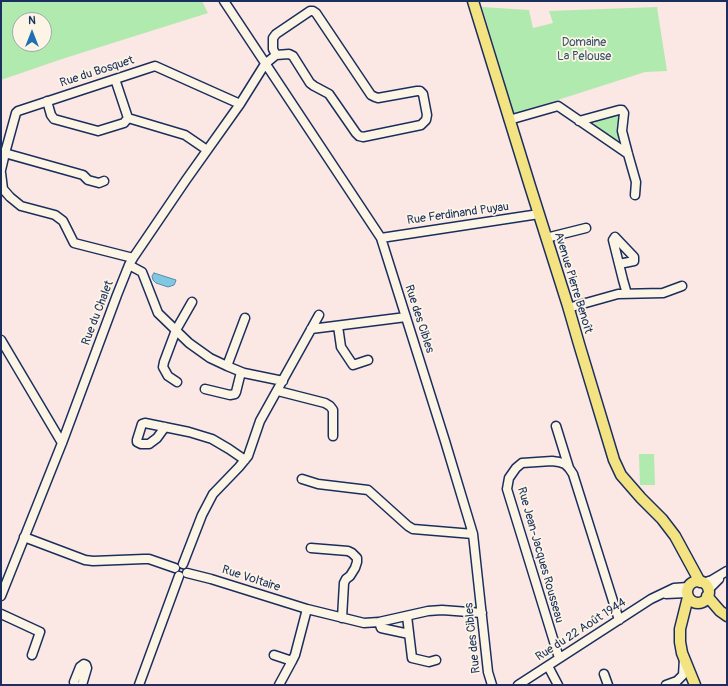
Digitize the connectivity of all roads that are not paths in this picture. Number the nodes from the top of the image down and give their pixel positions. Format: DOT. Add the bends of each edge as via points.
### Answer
graph roads {
  1 [pos="224,1"];
  2 [pos="473,1"];
  3 [pos="276,55"];
  4 [pos="265,64"];
  5 [pos="115,79"];
  6 [pos="47,101"];
  7 [pos="240,104"];
  8 [pos="128,118"];
  9 [pos="509,120"];
  10 [pos="579,121"];
  11 [pos="207,150"];
  12 [pos="3,153"];
  13 [pos="628,154"];
  14 [pos="1,170"];
  15 [pos="1,173"];
  16 [pos="104,181"];
  17 [pos="635,195"];
  18 [pos="539,214"];
  19 [pos="586,228"];
  20 [pos="380,238"];
  21 [pos="546,238"];
  22 [pos="131,261"];
  23 [pos="619,264"];
  24 [pos="682,286"];
  25 [pos="627,294"];
  26 [pos="192,302"];
  27 [pos="568,308"];
  28 [pos="319,315"];
  29 [pos="406,317"];
  30 [pos="245,318"];
  31 [pos="338,326"];
  32 [pos="311,329"];
  33 [pos="176,330"];
  34 [pos="1,340"];
  35 [pos="368,360"];
  36 [pos="226,366"];
  37 [pos="241,372"];
  38 [pos="282,381"];
  39 [pos="177,382"];
  40 [pos="205,389"];
  41 [pos="278,391"];
  42 [pos="556,426"];
  43 [pos="165,427"];
  44 [pos="333,436"];
  45 [pos="62,443"];
  46 [pos="245,460"];
  47 [pos="569,468"];
  48 [pos="302,480"];
  49 [pos="473,534"];
  50 [pos="24,537"];
  51 [pos="311,548"];
  52 [pos="183,564"];
  53 [pos="727,571"];
  54 [pos="177,572"];
  55 [pos="187,573"];
  56 [pos="697,592"];
  57 [pos="1,596"];
  58 [pos="307,609"];
  59 [pos="1,614"];
  60 [pos="482,614"];
  61 [pos="724,614"];
  62 [pos="407,616"];
  63 [pos="342,618"];
  64 [pos="619,620"];
  65 [pos="379,622"];
  66 [pos="409,634"];
  67 [pos="32,655"];
  68 [pos="274,655"];
  69 [pos="559,658"];
  70 [pos="684,659"];
  71 [pos="436,660"];
  72 [pos="292,661"];
  73 [pos="548,666"];
  74 [pos="604,674"];
  75 [pos="75,685"];
  76 [pos="82,685"];
  77 [pos="139,685"];
  78 [pos="279,685"];
  79 [pos="492,685"];
  80 [pos="518,685"];
  81 [pos="558,685"];
  82 [pos="608,685"];
  83 [pos="666,685"];
  84 [pos="696,685"];
  1 -- 4 [label="street, Rue des Cibles"];
  2 -- 9 [label="main road, Avenue Pierre Benoît"];
  3 -- 3 [label="street" via="273,48 273,38 276,34 310,11 316,12 375,98 420,91 423,94 426,120 422,125 358,136 329,94 310,83 293,56"];
  3 -- 4 [label="street, Rue du Chalet"];
  4 -- 7 [label="street, Rue du Chalet"];
  4 -- 20 [label="street, Rue des Cibles"];
  5 -- 6 [label="street, Rue du Bosquet"];
  5 -- 7 [label="street, Rue du Bosquet" via="155,66"];
  5 -- 8 [label="street"];
  6 -- 8 [label="street" via="54,119 98,131 124,123"];
  6 -- 12 [label="street, Rue du Bosquet" via="16,113"];
  7 -- 11 [label="street, Rue du Chalet"];
  8 -- 11 [label="street" via="185,135"];
  9 -- 10 [label="street" via="558,106"];
  9 -- 18 [label="main road, Avenue Pierre Benoît"];
  10 -- 13 [label="street"];
  10 -- 13 [label="street" via="622,110 622,131"];
  11 -- 22 [label="street, Rue du Chalet"];
  12 -- 14 [label="street, Rue du Bosquet"];
  12 -- 16 [label="street" via="83,175 88,180 99,183"];
  13 -- 17 [label="street" via="636,182"];
  15 -- 22 [label="street" via="3,189 10,197 21,206 55,215 63,221 74,243"];
  18 -- 20 [label="street, Rue Ferdinand Puyau"];
  18 -- 21 [label="main road, Avenue Pierre Benoît"];
  19 -- 21 [label="street"];
  20 -- 29 [label="street, Rue des Cibles"];
  21 -- 27 [label="main road, Avenue Pierre Benoît"];
  22 -- 33 [label="street" via="142,272 158,313"];
  22 -- 45 [label="street, Rue du Chalet"];
  23 -- 25 [label="street"];
  24 -- 25 [label="street" via="663,293"];
  25 -- 27 [label="street" via="618,294"];
  26 -- 33 [label="street"];
  27 -- 56 [label="main road, Avenue Pierre Benoît" via="614,460 621,475 675,536 684,553"];
  28 -- 32 [label="street"];
  29 -- 31 [label="street"];
  29 -- 49 [label="street, Rue des Cibles"];
  30 -- 36 [label="street"];
  31 -- 32 [label="street"];
  31 -- 35 [label="street" via="340,347 353,366"];
  32 -- 38 [label="street"];
  33 -- 36 [label="street" via="210,358"];
  33 -- 39 [label="street" via="163,367 168,376"];
  34 -- 45 [label="street"];
  36 -- 37 [label="street"];
  37 -- 38 [label="street"];
  37 -- 40 [label="street" via="236,392 230,396"];
  38 -- 41 [label="street"];
  41 -- 44 [label="street" via="330,406 333,410"];
  41 -- 46 [label="street" via="260,421"];
  42 -- 47 [label="street"];
  43 -- 46 [label="street" via="212,440"];
  45 -- 50 [label="street, Rue du Chalet"];
  46 -- 52 [label="street" via="213,494"];
  47 -- 64 [label="street"];
  47 -- 69 [label="street, Rue Jean-Jacques Rousseau" via="565,464 552,461 522,463 509,478 507,489"];
  48 -- 49 [label="street" via="368,490 413,529"];
  49 -- 60 [label="street, Rue des Cibles"];
  50 -- 54 [label="street" via="85,560 149,559"];
  50 -- 57 [label="street, Rue du Chalet"];
  51 -- 63 [label="street" via="348,551 356,558 356,568 344,584"];
  52 -- 54 [label="street" via="178,564"];
  52 -- 55 [label="street" via="187,567"];
  53 -- 56 [label="street"];
  54 -- 55 [label="street" via="183,576"];
  54 -- 77 [label="street"];
  55 -- 58 [label="street, Rue Voltaire"];
  56 -- 61 [label="main road" via="710,607"];
  56 -- 64 [label="street, Rue du 22 Août 1944" via="674,588"];
  56 -- 70 [label="main road" via="682,621 680,642"];
  58 -- 63 [label="street, Rue Voltaire"];
  58 -- 72 [label="street"];
  59 -- 67 [label="street" via="40,632"];
  60 -- 62 [label="street, Rue Voltaire" via="442,610"];
  60 -- 79 [label="street, Rue des Cibles" via="488,672"];
  62 -- 65 [label="street, Rue Voltaire"];
  62 -- 66 [label="street"];
  63 -- 65 [label="street, Rue Voltaire" via="364,623"];
  64 -- 69 [label="street, Rue du 22 Août 1944"];
  65 -- 66 [label="street, Rue Voltaire" via="381,628"];
  66 -- 71 [label="street" via="412,658 429,662"];
  68 -- 72 [label="street"];
  69 -- 73 [label="street, Rue du 22 Août 1944"];
  70 -- 83 [label="street" via="680,678"];
  70 -- 84 [label="main road"];
  72 -- 78 [label="street"];
  73 -- 80 [label="street, Rue du 22 Août 1944"];
  73 -- 81 [label="street"];
  74 -- 82 [label="street"];
  75 -- 76 [label="street" via="80,666 84,664 87,668"];
}
